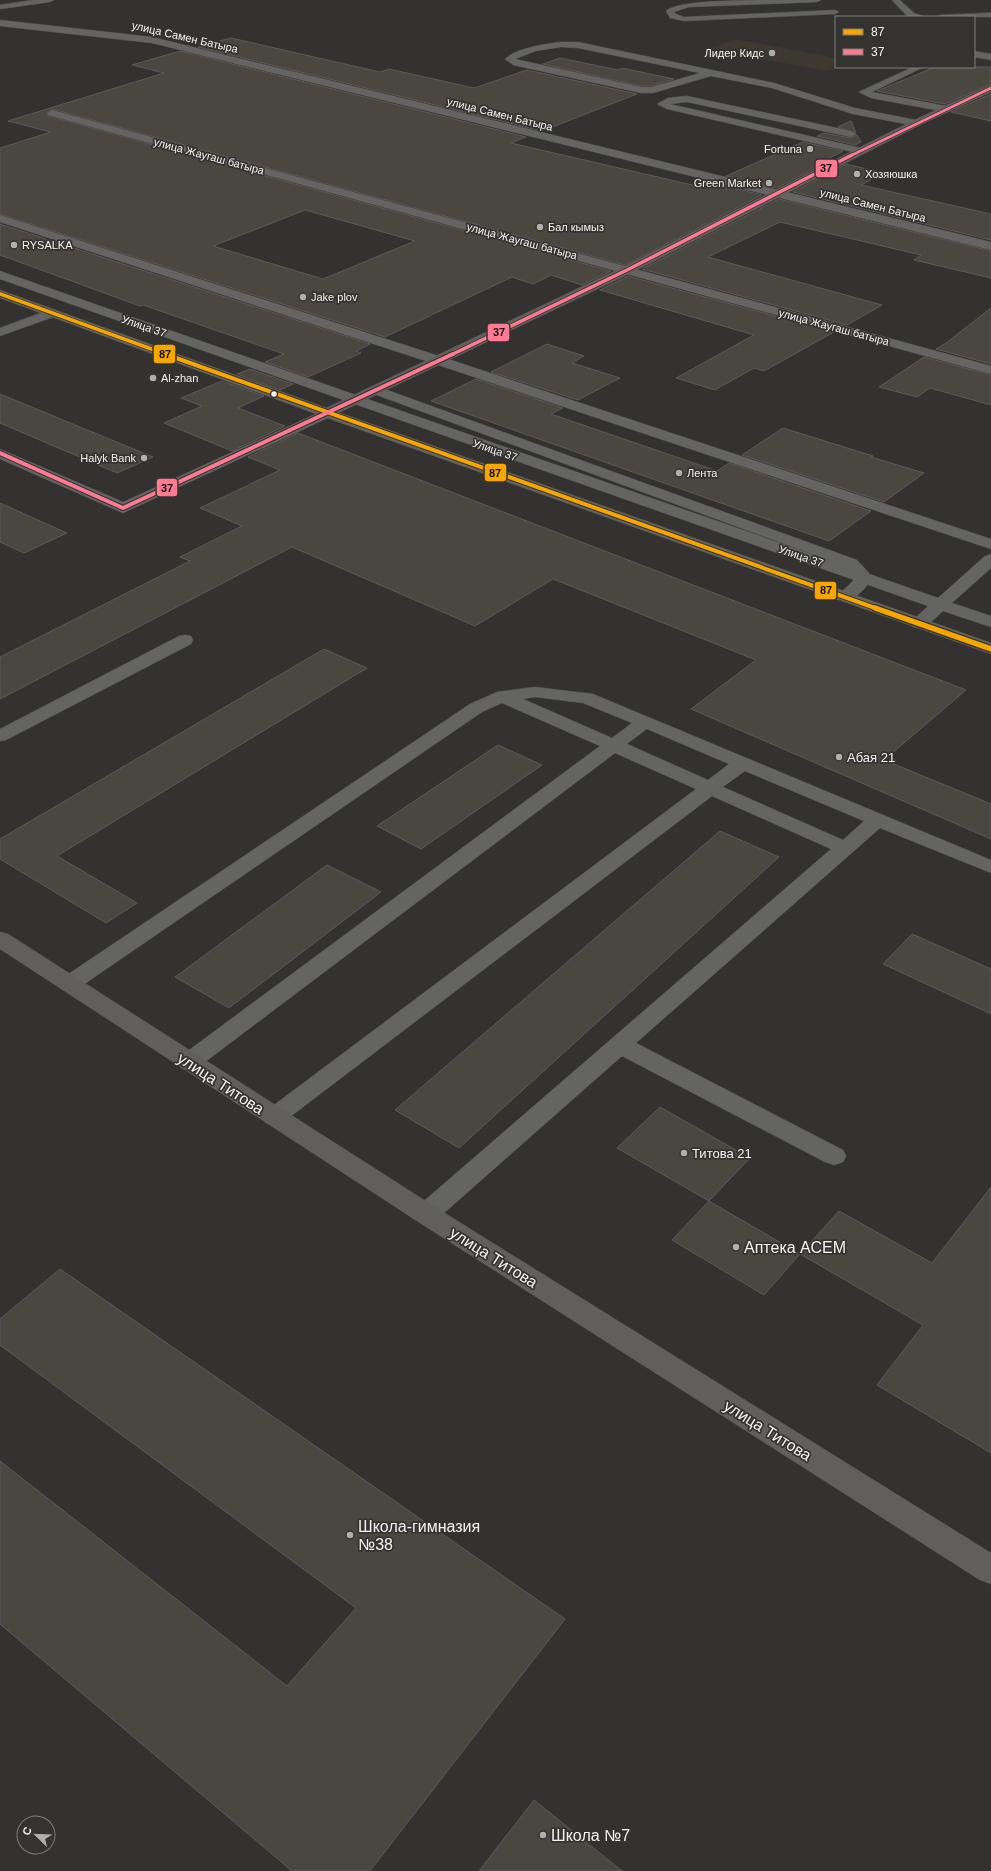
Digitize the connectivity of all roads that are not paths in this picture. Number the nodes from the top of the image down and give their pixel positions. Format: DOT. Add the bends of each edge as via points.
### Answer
graph roads {
  1 [pos="50,0"];
  2 [pos="817,0"];
  3 [pos="896,0"];
  4 [pos="0,8"];
  5 [pos="835,12"];
  6 [pos="991,15"];
  7 [pos="842,16"];
  8 [pos="916,16"];
  9 [pos="966,16"];
  10 [pos="0,23"];
  11 [pos="975,49"];
  12 [pos="991,52"];
  13 [pos="975,54"];
  14 [pos="991,57"];
  15 [pos="918,68"];
  16 [pos="710,73"];
  17 [pos="991,88"];
  18 [pos="946,109"];
  19 [pos="52,113"];
  20 [pos="916,123"];
  21 [pos="851,134"];
  22 [pos="861,151"];
  23 [pos="776,194"];
  24 [pos="0,218"];
  25 [pos="991,246"];
  26 [pos="627,270"];
  27 [pos="0,275"];
  28 [pos="0,294"];
  29 [pos="52,313"];
  30 [pos="0,332"];
  31 [pos="437,360"];
  32 [pos="991,370"];
  33 [pos="376,390"];
  34 [pos="327,413"];
  35 [pos="0,453"];
  36 [pos="991,544"];
  37 [pos="991,559"];
  38 [pos="844,596"];
  39 [pos="919,622"];
  40 [pos="991,622"];
  41 [pos="184,640"];
  42 [pos="991,649"];
  43 [pos="503,696"];
  44 [pos="645,722"];
  45 [pos="0,736"];
  46 [pos="614,745"];
  47 [pos="743,763"];
  48 [pos="709,788"];
  49 [pos="878,819"];
  50 [pos="845,848"];
  51 [pos="991,867"];
  52 [pos="0,939"];
  53 [pos="69,984"];
  54 [pos="620,1045"];
  55 [pos="188,1062"];
  56 [pos="274,1117"];
  57 [pos="834,1156"];
  58 [pos="426,1214"];
  59 [pos="991,1570"];
  1 -- 4 [label="lane"];
  2 -- 5 [label="lane"];
  2 -- 5 [label="lane" via="690,5 670,11 673,16 684,19"];
  3 -- 8 [label="lane" via="911,15"];
  5 -- 7 [label="lane"];
  6 -- 9 [label="lane"];
  10 -- 23 [label="street, улица Самен Батыра" via="152,40"];
  11 -- 12 [label="lane"];
  13 -- 14 [label="lane"];
  15 -- 18 [label="lane" via="864,92"];
  16 -- 16 [label="lane" via="652,90 641,90 513,62 509,59 556,44 566,44"];
  16 -- 20 [label="lane" via="774,86 853,111"];
  17 -- 18 [label="street"];
  18 -- 20 [label="street"];
  19 -- 26 [label="street, улица Жаугаш батыра"];
  20 -- 22 [label="street"];
  21 -- 22 [label="lane" via="687,99 676,99 662,104"];
  22 -- 23 [label="street"];
  23 -- 25 [label="street, улица Самен Батыра"];
  23 -- 26 [label="street"];
  24 -- 31 [label="street"];
  26 -- 31 [label="street"];
  26 -- 32 [label="street, улица Жаугаш батыра"];
  27 -- 40 [label="street, Улица 37"];
  28 -- 29 [label="main road"];
  29 -- 30 [label="lane"];
  29 -- 34 [label="main road"];
  31 -- 33 [label="street"];
  31 -- 36 [label="street"];
  33 -- 34 [label="street"];
  33 -- 38 [label="lane" via="851,563 859,569 863,576 862,581 857,588"];
  34 -- 35 [label="street" via="123,508"];
  34 -- 38 [label="main road"];
  37 -- 39 [label="street"];
  38 -- 39 [label="main road"];
  39 -- 42 [label="main road"];
  41 -- 45 [label="lane"];
  43 -- 44 [label="lane" via="535,692 587,698"];
  43 -- 46 [label="lane"];
  43 -- 53 [label="lane" via="476,708"];
  44 -- 46 [label="lane"];
  44 -- 47 [label="lane"];
  46 -- 48 [label="lane"];
  46 -- 55 [label="lane"];
  47 -- 48 [label="lane"];
  47 -- 49 [label="lane"];
  48 -- 50 [label="lane"];
  48 -- 56 [label="lane"];
  49 -- 50 [label="lane"];
  49 -- 51 [label="lane"];
  50 -- 54 [label="lane"];
  52 -- 53 [label="street, улица Титова"];
  53 -- 55 [label="street, улица Титова"];
  54 -- 57 [label="lane"];
  54 -- 58 [label="lane"];
  55 -- 56 [label="street, улица Титова"];
  56 -- 58 [label="street, улица Титова"];
  58 -- 59 [label="street, улица Титова"];
}
